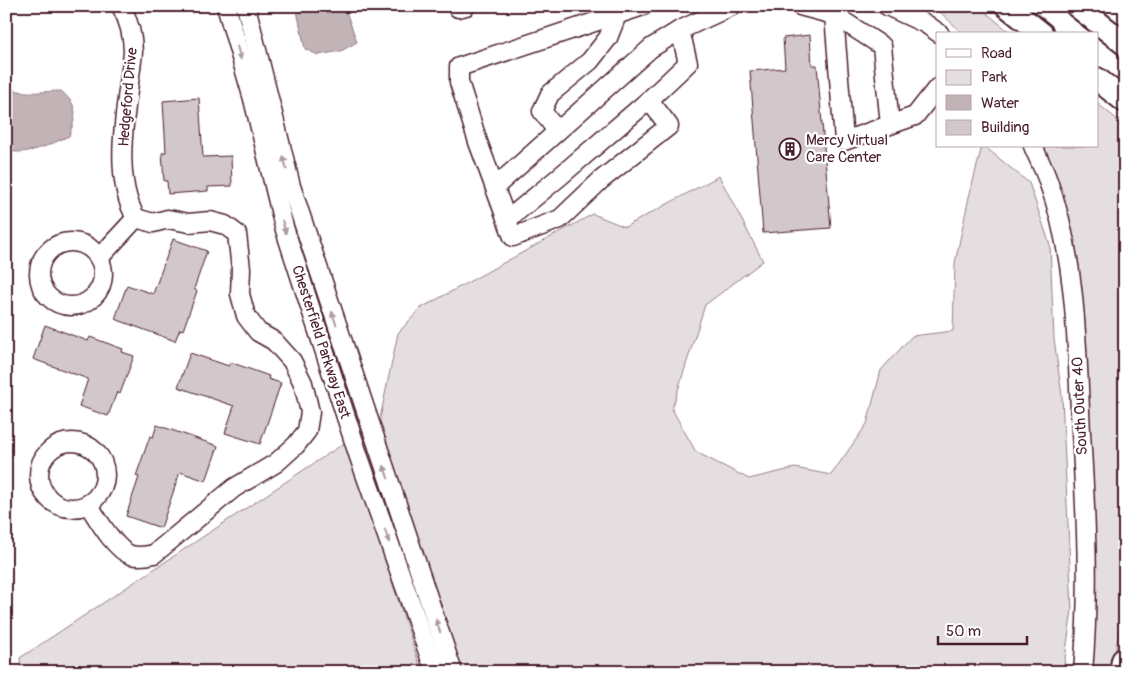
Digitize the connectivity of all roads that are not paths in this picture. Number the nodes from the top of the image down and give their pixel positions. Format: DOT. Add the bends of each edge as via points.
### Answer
graph roads {
  1 [pos="121,6"];
  2 [pos="226,6"];
  3 [pos="246,6"];
  4 [pos="456,6"];
  5 [pos="466,6"];
  6 [pos="643,6"];
  7 [pos="732,6"];
  8 [pos="800,6"];
  9 [pos="887,6"];
  10 [pos="1007,6"];
  11 [pos="1077,6"];
  12 [pos="617,15"];
  13 [pos="834,15"];
  14 [pos="680,30"];
  15 [pos="937,32"];
  16 [pos="1040,32"];
  17 [pos="1125,44"];
  18 [pos="1098,79"];
  19 [pos="936,89"];
  20 [pos="649,100"];
  21 [pos="1125,101"];
  22 [pos="890,125"];
  23 [pos="557,131"];
  24 [pos="1033,148"];
  25 [pos="495,187"];
  26 [pos="136,218"];
  27 [pos="507,220"];
  28 [pos="99,258"];
  29 [pos="88,504"];
  30 [pos="1125,660"];
  31 [pos="434,672"];
  32 [pos="453,672"];
  33 [pos="1083,672"];
  34 [pos="1123,672"];
  1 -- 26 [label="street, Hedgeford Drive" via="133,36 122,146 128,199"];
  2 -- 31 [label="street, Chesterfield Parkway East, one-way" via="284,227"];
  32 -- 3 [label="street, Chesterfield Parkway East, one-way" via="290,186"];
  4 -- 5 [label="street"];
  6 -- 12 [label="street"];
  7 -- 14 [label="street"];
  8 -- 13 [label="street"];
  9 -- 15 [label="street"];
  10 -- 16 [label="main road"];
  11 -- 17 [label="main road"];
  12 -- 23 [label="street" via="608,38 590,61 550,94 542,111"];
  12 -- 25 [label="street" via="459,67 459,82"];
  13 -- 22 [label="street" via="882,46"];
  13 -- 22 [label="street" via="844,141"];
  14 -- 20 [label="street" via="688,63"];
  14 -- 23 [label="street" via="651,48"];
  18 -- 21 [label="main road"];
  19 -- 22 [label="street" via="915,116"];
  20 -- 27 [label="street"];
  20 -- 27 [label="street" via="669,126 601,180 560,219 513,237"];
  23 -- 25 [label="street"];
  24 -- 33 [label="street, South Outer 40" via="1048,182 1061,225 1071,276 1087,541 1087,628"];
  25 -- 27 [label="street"];
  26 -- 28 [label="street"];
  26 -- 29 [label="street" via="153,223 168,219 189,223 210,221 225,225 237,234 240,294 246,316 258,332 274,342 292,361 303,383 310,412 307,431 276,463 234,488 154,554 142,557 128,554 117,545"];
  30 -- 34 [label="highway"];
}
